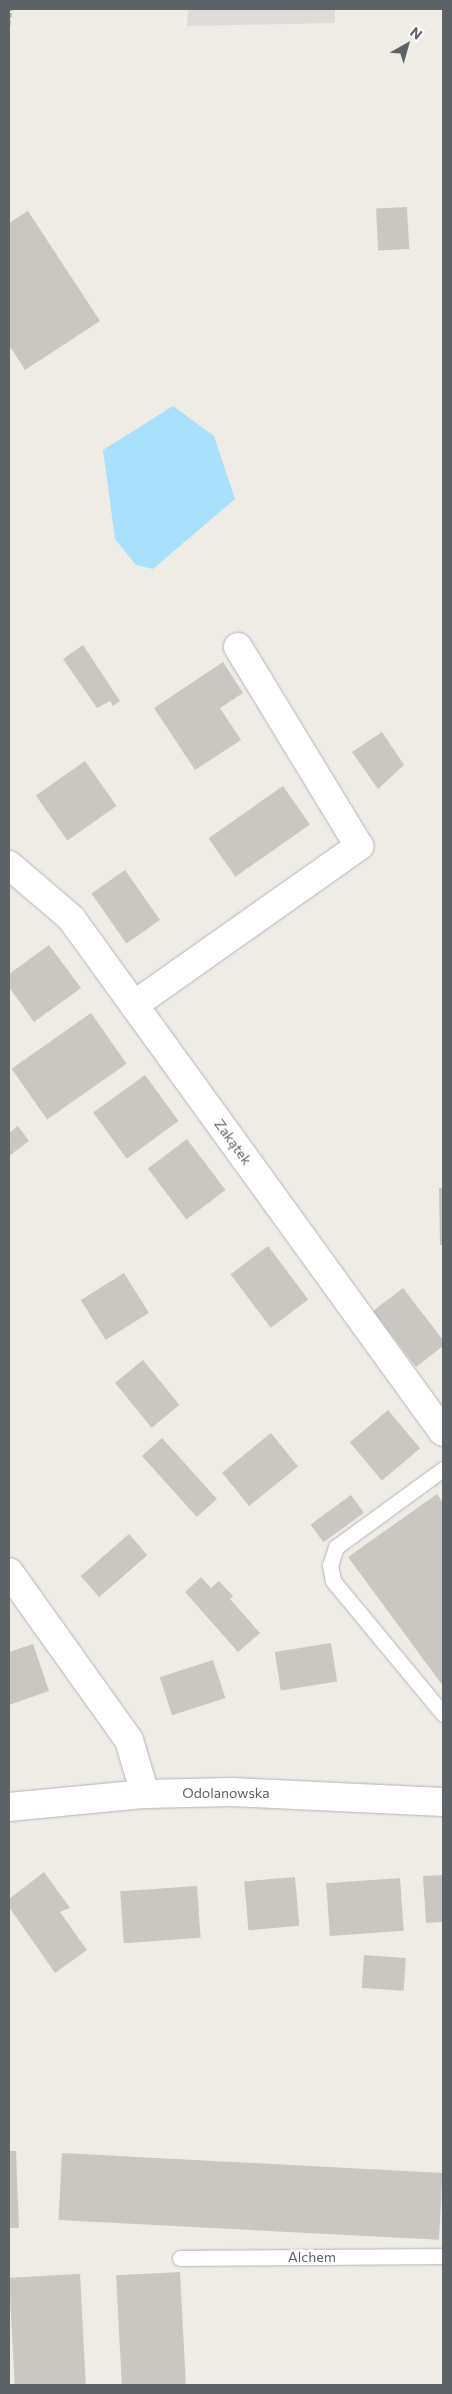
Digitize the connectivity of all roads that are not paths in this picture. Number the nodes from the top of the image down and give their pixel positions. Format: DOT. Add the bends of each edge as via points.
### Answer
graph roads {
  1 [pos="238,647"];
  2 [pos="9,865"];
  3 [pos="134,1005"];
  4 [pos="443,1432"];
  5 [pos="443,1469"];
  6 [pos="9,1572"];
  7 [pos="443,1714"];
  8 [pos="145,1794"];
  9 [pos="443,1802"];
  10 [pos="9,1807"];
  11 [pos="443,2256"];
  12 [pos="180,2258"];
  1 -- 3 [label="street" via="359,846"];
  2 -- 3 [label="street, Zakątek" via="71,918"];
  3 -- 4 [label="street, Zakątek"];
  5 -- 7 [label="lane" via="336,1547 330,1565 333,1581"];
  6 -- 8 [label="street" via="129,1740"];
  8 -- 9 [label="street, Odolanowska" via="242,1792"];
  8 -- 10 [label="street, Odolanowska"];
  11 -- 12 [label="lane, Alchem"];
}
